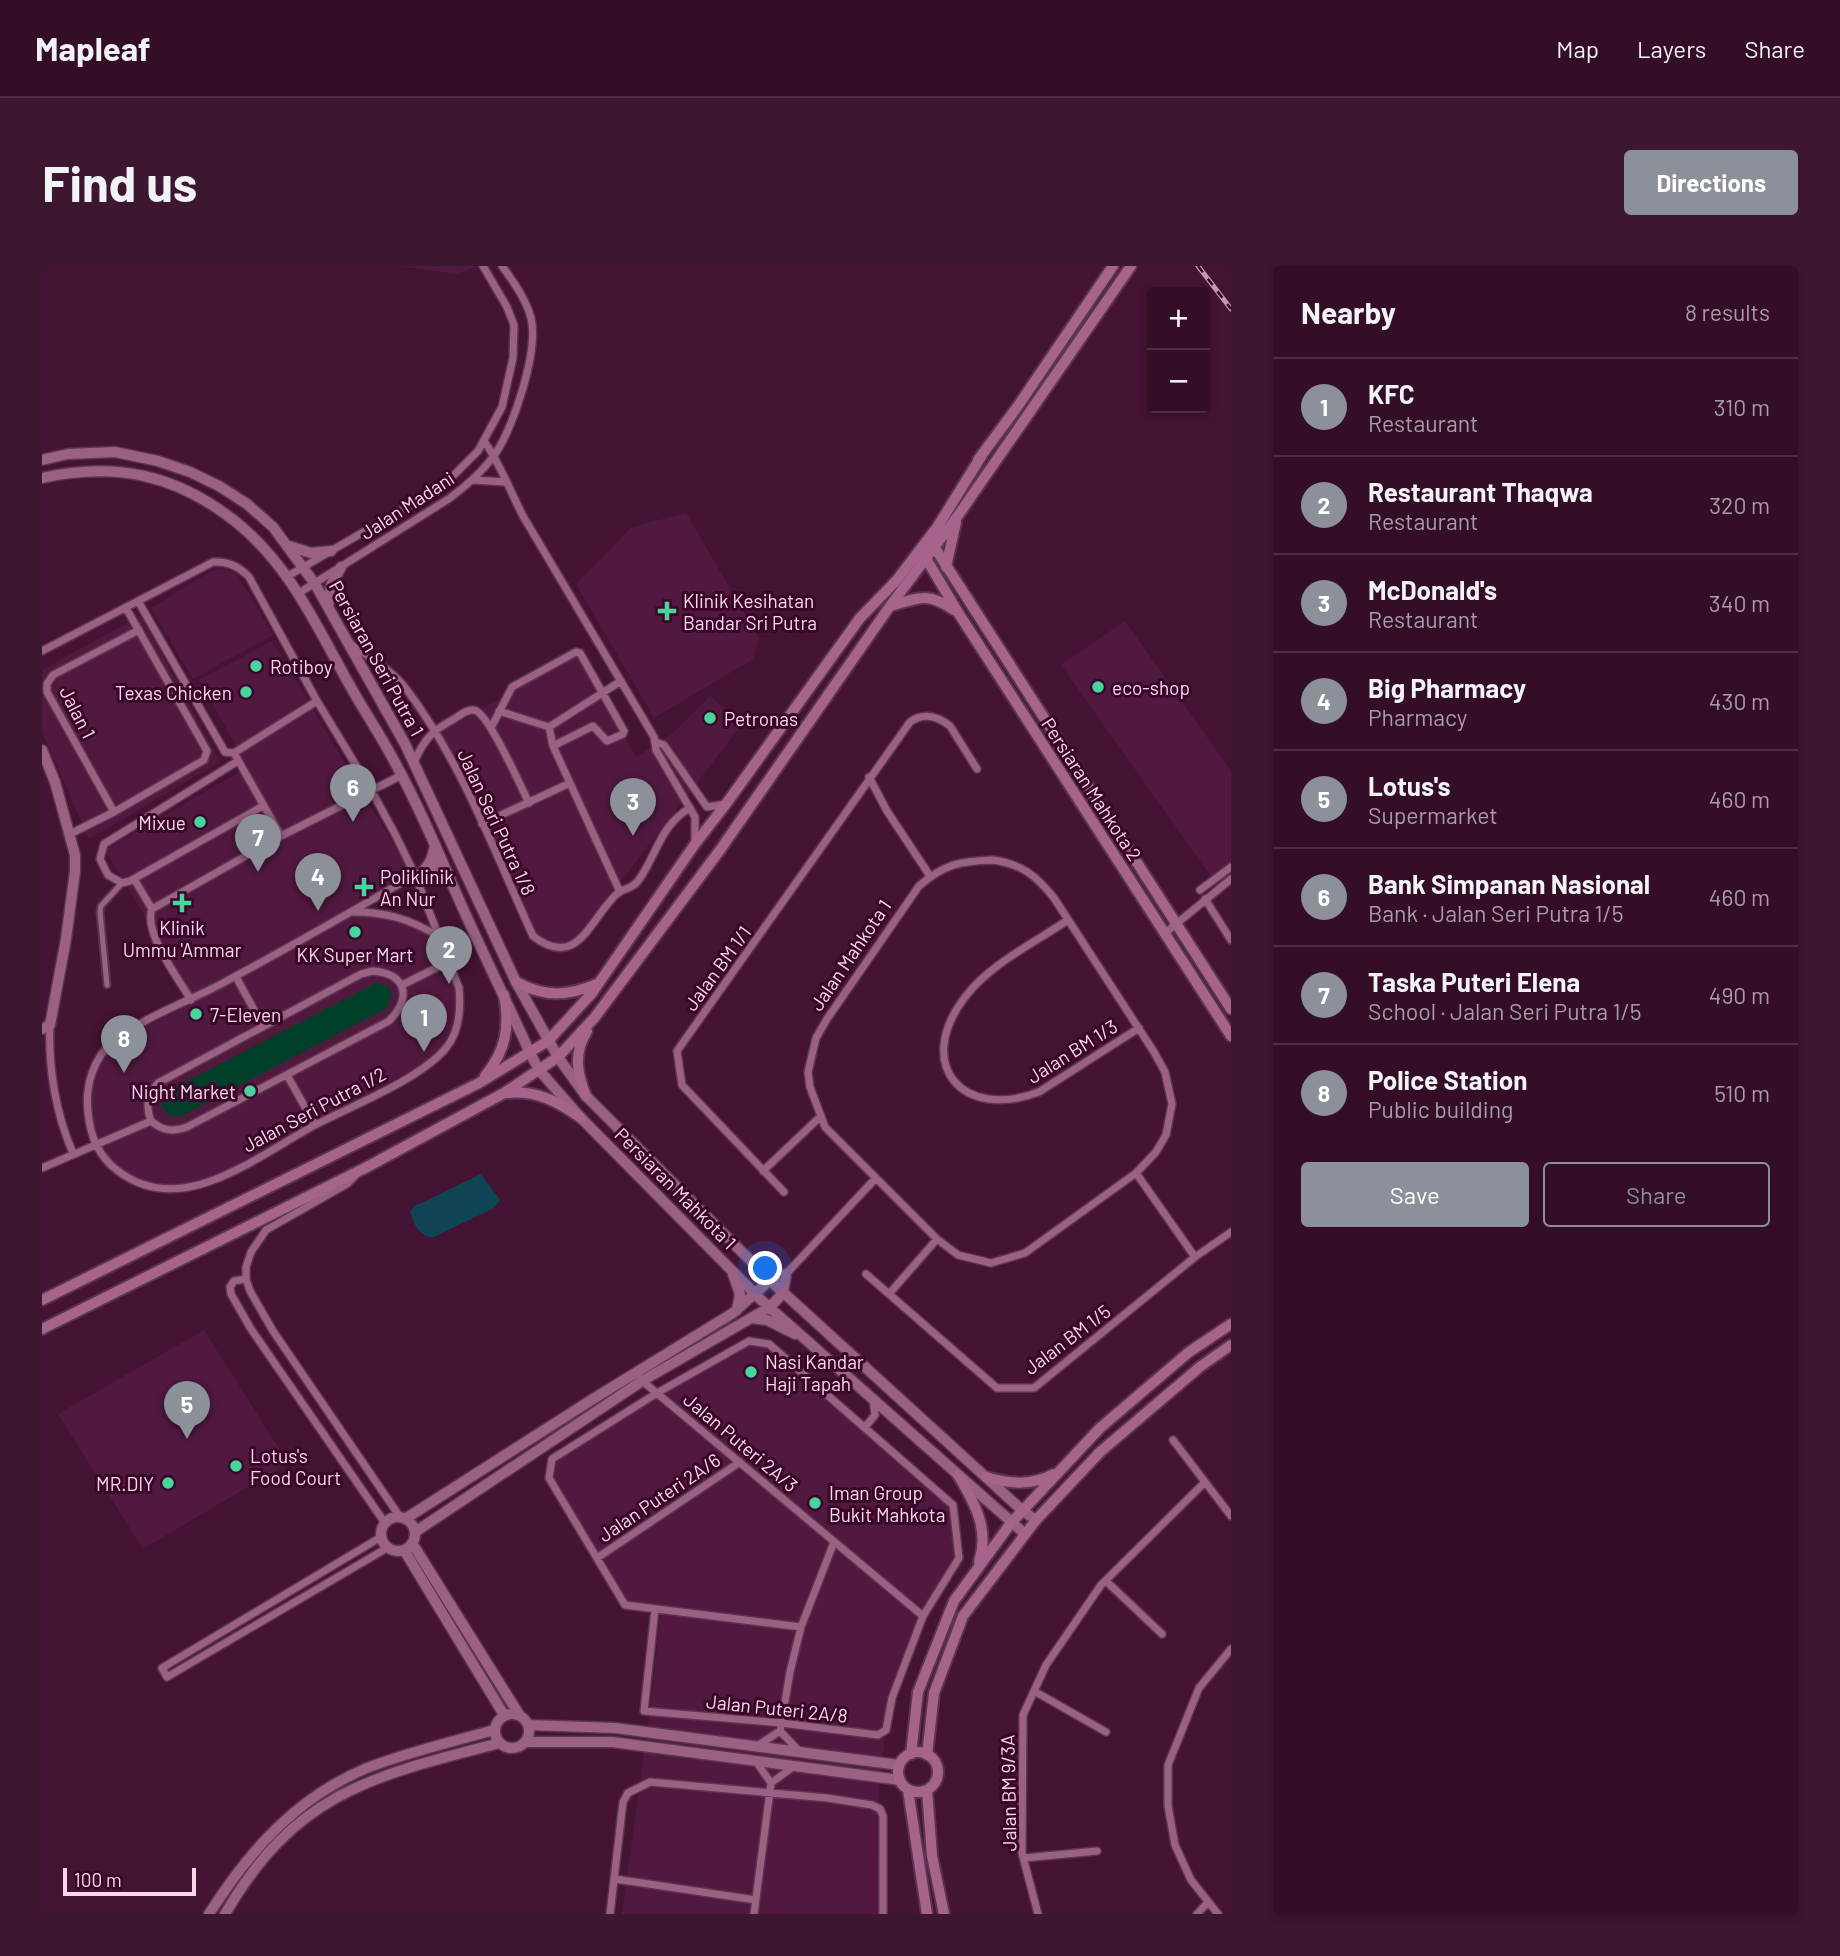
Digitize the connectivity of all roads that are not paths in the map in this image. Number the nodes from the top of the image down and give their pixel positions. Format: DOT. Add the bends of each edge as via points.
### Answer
graph roads {
  1 [pos="483,266"];
  2 [pos="1113,266"];
  3 [pos="1131,266"];
  4 [pos="504,269"];
  5 [pos="492,281"];
  6 [pos="484,441"];
  7 [pos="982,455"];
  8 [pos="495,456"];
  9 [pos="42,460"];
  10 [pos="42,478"];
  11 [pos="473,480"];
  12 [pos="505,482"];
  13 [pos="957,517"];
  14 [pos="286,543"];
  15 [pos="923,547"];
  16 [pos="935,548"];
  17 [pos="331,551"];
  18 [pos="925,560"];
  19 [pos="304,567"];
  20 [pos="341,567"];
  21 [pos="946,567"];
  22 [pos="288,576"];
  23 [pos="316,584"];
  24 [pos="299,593"];
  25 [pos="138,601"];
  26 [pos="875,601"];
  27 [pos="328,606"];
  28 [pos="890,606"];
  29 [pos="126,608"];
  30 [pos="959,614"];
  31 [pos="138,630"];
  32 [pos="348,643"];
  33 [pos="42,650"];
  34 [pos="621,681"];
  35 [pos="603,692"];
  36 [pos="317,701"];
  37 [pos="499,711"];
  38 [pos="549,727"];
  39 [pos="491,728"];
  40 [pos="433,731"];
  41 [pos="655,741"];
  42 [pos="405,744"];
  43 [pos="553,746"];
  44 [pos="42,750"];
  45 [pos="234,753"];
  46 [pos="393,758"];
  47 [pos="238,761"];
  48 [pos="414,762"];
  49 [pos="977,769"];
  50 [pos="402,775"];
  51 [pos="869,777"];
  52 [pos="386,783"];
  53 [pos="570,783"];
  54 [pos="372,790"];
  55 [pos="529,803"];
  56 [pos="726,804"];
  57 [pos="263,806"];
  58 [pos="690,808"];
  59 [pos="114,812"];
  60 [pos="482,824"];
  61 [pos="70,834"];
  62 [pos="281,836"];
  63 [pos="695,844"];
  64 [pos="435,846"];
  65 [pos="442,862"];
  66 [pos="1231,867"];
  67 [pos="466,870"];
  68 [pos="419,873"];
  69 [pos="930,876"];
  70 [pos="134,879"];
  71 [pos="1231,879"];
  72 [pos="451,881"];
  73 [pos="122,883"];
  74 [pos="1200,891"];
  75 [pos="620,892"];
  76 [pos="1205,899"];
  77 [pos="152,909"];
  78 [pos="351,912"];
  79 [pos="1068,920"];
  80 [pos="1177,925"];
  81 [pos="1164,935"];
  82 [pos="441,938"];
  83 [pos="1231,940"];
  84 [pos="450,961"];
  85 [pos="236,976"];
  86 [pos="516,982"];
  87 [pos="599,984"];
  88 [pos="107,985"];
  89 [pos="402,985"];
  90 [pos="504,995"];
  91 [pos="191,1000"];
  92 [pos="1231,1009"];
  93 [pos="595,1017"];
  94 [pos="262,1026"];
  95 [pos="46,1027"];
  96 [pos="1139,1028"];
  97 [pos="1231,1036"];
  98 [pos="548,1041"];
  99 [pos="530,1053"];
  100 [pos="558,1057"];
  101 [pos="540,1070"];
  102 [pos="287,1074"];
  103 [pos="479,1083"];
  104 [pos="504,1093"];
  105 [pos="586,1096"];
  106 [pos="821,1116"];
  107 [pos="581,1118"];
  108 [pos="151,1121"];
  109 [pos="315,1125"];
  110 [pos="95,1145"];
  111 [pos="73,1153"];
  112 [pos="367,1167"];
  113 [pos="42,1168"];
  114 [pos="763,1171"];
  115 [pos="1136,1173"];
  116 [pos="875,1178"];
  117 [pos="784,1192"];
  118 [pos="1231,1232"];
  119 [pos="937,1239"];
  120 [pos="1195,1257"];
  121 [pos="729,1266"];
  122 [pos="786,1274"];
  123 [pos="866,1274"];
  124 [pos="246,1279"];
  125 [pos="770,1280"];
  126 [pos="783,1293"];
  127 [pos="756,1294"];
  128 [pos="889,1294"];
  129 [pos="42,1300"];
  130 [pos="769,1307"];
  131 [pos="736,1310"];
  132 [pos="751,1318"];
  133 [pos="1231,1324"];
  134 [pos="42,1329"];
  135 [pos="808,1341"];
  136 [pos="1231,1345"];
  137 [pos="639,1377"];
  138 [pos="657,1393"];
  139 [pos="873,1400"];
  140 [pos="875,1415"];
  141 [pos="898,1423"];
  142 [pos="865,1427"];
  143 [pos="1173,1440"];
  144 [pos="740,1462"];
  145 [pos="1060,1471"];
  146 [pos="958,1475"];
  147 [pos="986,1477"];
  148 [pos="1204,1483"];
  149 [pos="1023,1511"];
  150 [pos="1231,1516"];
  151 [pos="402,1518"];
  152 [pos="1036,1520"];
  153 [pos="384,1523"];
  154 [pos="1011,1524"];
  155 [pos="1025,1534"];
  156 [pos="381,1537"];
  157 [pos="410,1542"];
  158 [pos="834,1542"];
  159 [pos="387,1548"];
  160 [pos="597,1558"];
  161 [pos="976,1571"];
  162 [pos="1106,1581"];
  163 [pos="655,1609"];
  164 [pos="923,1616"];
  165 [pos="801,1627"];
  166 [pos="1162,1634"];
  167 [pos="1231,1649"];
  168 [pos="1034,1692"];
  169 [pos="504,1715"];
  170 [pos="520,1716"];
  171 [pos="528,1725"];
  172 [pos="781,1727"];
  173 [pos="495,1730"];
  174 [pos="1106,1731"];
  175 [pos="526,1742"];
  176 [pos="500,1743"];
  177 [pos="757,1746"];
  178 [pos="800,1752"];
  179 [pos="911,1754"];
  180 [pos="928,1755"];
  181 [pos="757,1763"];
  182 [pos="899,1765"];
  183 [pos="793,1767"];
  184 [pos="900,1780"];
  185 [pos="771,1788"];
  186 [pos="908,1790"];
  187 [pos="927,1790"];
  188 [pos="1097,1851"];
  189 [pos="1024,1858"];
  190 [pos="615,1879"];
  191 [pos="756,1900"];
  192 [pos="1208,1902"];
  193 [pos="209,1914"];
  194 [pos="225,1914"];
  195 [pos="610,1914"];
  196 [pos="754,1914"];
  197 [pos="883,1914"];
  198 [pos="927,1914"];
  199 [pos="944,1914"];
  200 [pos="1038,1914"];
  201 [pos="1197,1914"];
  202 [pos="1218,1914"];
  1 -- 5 [label="street, Jalan Madani"];
  2 -- 7 [label="main road"];
  3 -- 13 [label="main road"];
  4 -- 5 [label="street"];
  4 -- 8 [label="street, Jalan Madani" via="526,303 533,333 520,397"];
  5 -- 6 [label="street, Jalan Madani" via="514,325 513,358 502,407"];
  6 -- 8 [label="street"];
  6 -- 17 [label="street, Jalan Madani" via="444,485"];
  7 -- 15 [label="main road"];
  7 -- 26 [label="main road"];
  8 -- 11 [label="street, Jalan Madani"];
  8 -- 12 [label="street"];
  9 -- 14 [label="street, Persiaran Seri Putra 1" via="116,452 158,461 190,472 247,504"];
  10 -- 22 [label="street, Persiaran Seri Putra 1" via="107,470 169,483 224,513"];
  11 -- 12 [label="street"];
  11 -- 20 [label="street, Jalan Madani"];
  12 -- 34 [label="street"];
  13 -- 16 [label="main road"];
  13 -- 21 [label="main road"];
  14 -- 17 [label="street" via="311,553"];
  14 -- 19 [label="street, Persiaran Seri Putra 1"];
  15 -- 16 [label="main road"];
  15 -- 18 [label="main road"];
  15 -- 26 [label="main road"];
  16 -- 18 [label="main road"];
  16 -- 21 [label="main road, Persiaran Mahkota 2"];
  17 -- 19 [label="street, Jalan Madani"];
  18 -- 28 [label="main road"];
  18 -- 30 [label="main road, Persiaran Mahkota 2"];
  19 -- 22 [label="street, Jalan Madani"];
  19 -- 23 [label="street, Persiaran Seri Putra 1"];
  20 -- 23 [label="street, Jalan Madani"];
  20 -- 27 [label="street" via="331,585"];
  21 -- 80 [label="main road, Persiaran Mahkota 2"];
  22 -- 24 [label="street, Persiaran Seri Putra 1"];
  23 -- 24 [label="street, Jalan Madani"];
  23 -- 27 [label="street, Persiaran Seri Putra 1"];
  24 -- 46 [label="street, Persiaran Seri Putra 1"];
  25 -- 29 [label="street, Jalan Seri Putra 1/2"];
  25 -- 36 [label="street, Jalan Seri Putra 1/2" via="213,562 233,564 249,577"];
  25 -- 45 [label="street" via="225,752"];
  26 -- 56 [label="main road"];
  27 -- 32 [label="street, Persiaran Seri Putra 1"];
  28 -- 30 [label="main road" via="937,598"];
  28 -- 93 [label="main road" via="720,850"];
  29 -- 31 [label="street"];
  29 -- 33 [label="street, Jalan Seri Putra 1/2"];
  30 -- 81 [label="main road, Persiaran Mahkota 2"];
  31 -- 59 [label="street" via="207,751 204,760"];
  31 -- 59 [label="street, Jalan 1" via="52,675 47,684 47,692"];
  32 -- 40 [label="street, Jalan Seri Putra 1/8" via="406,688"];
  32 -- 42 [label="street, Persiaran Seri Putra 1"];
  34 -- 35 [label="street"];
  34 -- 41 [label="street"];
  35 -- 37 [label="street" via="576,652 517,683"];
  35 -- 38 [label="street"];
  35 -- 43 [label="street" via="623,734 607,740 593,726"];
  36 -- 45 [label="street"];
  36 -- 54 [label="street, Jalan Seri Putra 1/2"];
  37 -- 38 [label="street"];
  37 -- 39 [label="street"];
  38 -- 43 [label="street"];
  39 -- 40 [label="street" via="482,714 469,710"];
  39 -- 55 [label="street"];
  40 -- 48 [label="street"];
  40 -- 60 [label="street, Jalan Seri Putra 1/8"];
  41 -- 56 [label="street" via="664,745 707,807"];
  41 -- 58 [label="street"];
  42 -- 48 [label="street, Persiaran Seri Putra 1"];
  42 -- 50 [label="street"];
  43 -- 53 [label="street"];
  44 -- 61 [label="street"];
  45 -- 47 [label="street"];
  46 -- 50 [label="street, Persiaran Seri Putra 1"];
  46 -- 52 [label="street"];
  47 -- 57 [label="street"];
  47 -- 73 [label="street" via="104,845 100,859 108,875"];
  48 -- 67 [label="street, Persiaran Seri Putra 1"];
  49 -- 51 [label="street, Jalan BM 1/1" via="950,726 920,716 906,726"];
  50 -- 52 [label="street"];
  50 -- 64 [label="street, Persiaran Seri Putra 1"];
  51 -- 69 [label="street"];
  51 -- 114 [label="street, Jalan BM 1/1" via="677,1051 682,1085"];
  52 -- 54 [label="street"];
  53 -- 55 [label="street"];
  53 -- 75 [label="street"];
  54 -- 62 [label="street"];
  54 -- 68 [label="street, Jalan Seri Putra 1/2"];
  55 -- 60 [label="street"];
  56 -- 63 [label="main road"];
  57 -- 62 [label="street"];
  57 -- 70 [label="street"];
  58 -- 63 [label="street" via="697,825"];
  58 -- 75 [label="street, Jalan Seri Putra 1/8" via="668,826 635,885"];
  59 -- 61 [label="street"];
  60 -- 75 [label="street, Jalan Seri Putra 1/8" via="533,936 544,945 559,948 580,940"];
  61 -- 95 [label="street" via="75,871 66,939"];
  62 -- 77 [label="street"];
  63 -- 87 [label="main road"];
  64 -- 65 [label="street, Persiaran Seri Putra 1"];
  64 -- 68 [label="street" via="431,860"];
  65 -- 67 [label="street"];
  65 -- 68 [label="street"];
  65 -- 72 [label="street, Persiaran Seri Putra 1"];
  66 -- 74 [label="street"];
  67 -- 86 [label="street, Persiaran Seri Putra 1"];
  68 -- 72 [label="street"];
  68 -- 78 [label="street"];
  68 -- 82 [label="street, Jalan Seri Putra 1/2"];
  69 -- 79 [label="street, Jalan Mahkota 1" via="959,862 1011,863 1041,881"];
  69 -- 106 [label="street, Jalan Mahkota 1" via="907,901 816,1038 808,1072"];
  70 -- 73 [label="street"];
  70 -- 77 [label="street"];
  71 -- 76 [label="street"];
  72 -- 90 [label="street, Persiaran Seri Putra 1"];
  73 -- 88 [label="street" via="100,912"];
  76 -- 80 [label="street"];
  76 -- 83 [label="street"];
  77 -- 91 [label="street" via="152,931"];
  78 -- 82 [label="street" via="399,917"];
  78 -- 85 [label="street"];
  79 -- 96 [label="street, Jalan Mahkota 1"];
  79 -- 96 [label="street, Jalan BM 1/3" via="993,971 965,997 952,1020 943,1056 957,1084 978,1098 1024,1098"];
  80 -- 81 [label="street"];
  80 -- 92 [label="main road, Persiaran Mahkota 2"];
  81 -- 97 [label="main road, Persiaran Mahkota 2"];
  82 -- 84 [label="street, Jalan Seri Putra 1/2"];
  84 -- 89 [label="street"];
  84 -- 109 [label="street, Jalan Seri Putra 1/2" via="461,1007 448,1046 415,1073"];
  85 -- 91 [label="street"];
  85 -- 94 [label="street"];
  86 -- 87 [label="main road" via="553,995"];
  86 -- 98 [label="street, Persiaran Seri Putra 1"];
  87 -- 98 [label="main road"];
  89 -- 94 [label="street" via="385,972 361,974"];
  89 -- 102 [label="street" via="402,1005 389,1021"];
  90 -- 99 [label="street, Persiaran Seri Putra 1"];
  90 -- 103 [label="main road" via="508,1016 504,1044"];
  91 -- 110 [label="street" via="132,1029 99,1058 86,1099"];
  93 -- 100 [label="main road"];
  93 -- 105 [label="main road" via="583,1037 577,1061"];
  94 -- 108 [label="street" via="158,1083 147,1106"];
  95 -- 111 [label="street" via="57,1097"];
  96 -- 115 [label="street, Jalan Mahkota 1" via="1165,1072 1172,1104 1166,1135"];
  98 -- 99 [label="main road"];
  98 -- 100 [label="street, Persiaran Seri Putra 1"];
  99 -- 101 [label="street, Persiaran Seri Putra 1"];
  99 -- 103 [label="main road"];
  100 -- 101 [label="main road"];
  100 -- 105 [label="street, Persiaran Mahkota 1"];
  101 -- 104 [label="main road"];
  101 -- 107 [label="street, Persiaran Mahkota 1"];
  102 -- 108 [label="street" via="177,1131"];
  102 -- 109 [label="street"];
  103 -- 129 [label="main road"];
  104 -- 107 [label="main road" via="537,1094"];
  104 -- 112 [label="main road"];
  105 -- 125 [label="street, Persiaran Mahkota 1"];
  106 -- 114 [label="street"];
  106 -- 116 [label="street, Jalan Mahkota 1" via="825,1127"];
  107 -- 121 [label="street, Persiaran Mahkota 1"];
  108 -- 110 [label="street"];
  109 -- 110 [label="street, Jalan Seri Putra 1/2" via="228,1174 202,1186 177,1190 126,1178 108,1164"];
  110 -- 111 [label="street"];
  111 -- 113 [label="street"];
  112 -- 124 [label="street" via="347,1184 265,1230 251,1251"];
  112 -- 134 [label="main road"];
  114 -- 117 [label="street, Jalan BM 1/1"];
  115 -- 119 [label="street, Jalan Mahkota 1" via="1025,1253 991,1263 958,1255"];
  115 -- 120 [label="street"];
  116 -- 119 [label="street, Jalan Mahkota 1"];
  116 -- 122 [label="street"];
  118 -- 120 [label="street, Jalan BM 1/5"];
  119 -- 128 [label="street"];
  120 -- 128 [label="street, Jalan BM 1/5" via="1034,1388 997,1388"];
  121 -- 127 [label="street, Persiaran Mahkota 1"];
  121 -- 131 [label="street" via="740,1294"];
  122 -- 125 [label="street"];
  122 -- 126 [label="street"];
  123 -- 128 [label="street, Jalan BM 1/5"];
  124 -- 151 [label="street" via="273,1331"];
  124 -- 153 [label="street" via="234,1281 231,1294"];
  125 -- 126 [label="street, Persiaran Mahkota 1"];
  125 -- 127 [label="street"];
  126 -- 130 [label="street"];
  126 -- 147 [label="street, Persiaran Mahkota 1"];
  127 -- 130 [label="street, Persiaran Mahkota 1"];
  127 -- 131 [label="street"];
  130 -- 132 [label="street"];
  130 -- 135 [label="street, Persiaran Mahkota 1"];
  131 -- 137 [label="street"];
  132 -- 135 [label="street" via="767,1320"];
  132 -- 137 [label="street"];
  133 -- 145 [label="main road" via="1189,1352 1100,1428"];
  135 -- 139 [label="street, Persiaran Mahkota 1"];
  136 -- 152 [label="main road" via="1100,1452"];
  137 -- 138 [label="street, Jalan Puteri 2A/3"];
  137 -- 151 [label="street"];
  137 -- 157 [label="street"];
  138 -- 142 [label="street, Jalan Puteri 2A/8" via="749,1341 769,1345"];
  138 -- 144 [label="street, Jalan Puteri 2A/3"];
  138 -- 160 [label="street, Jalan Puteri 2A/8" via="552,1459 549,1478"];
  139 -- 140 [label="street"];
  139 -- 141 [label="street, Persiaran Mahkota 1"];
  140 -- 141 [label="street"];
  140 -- 142 [label="street"];
  141 -- 146 [label="street, Persiaran Mahkota 1"];
  142 -- 164 [label="street, Jalan Puteri 2A/8" via="953,1505 959,1558"];
  143 -- 148 [label="street"];
  144 -- 158 [label="street, Jalan Puteri 2A/3"];
  144 -- 160 [label="street, Jalan Puteri 2A/6"];
  145 -- 147 [label="main road" via="1023,1483"];
  145 -- 149 [label="main road"];
  146 -- 154 [label="street, Persiaran Mahkota 1"];
  146 -- 161 [label="main road" via="981,1519 983,1551"];
  147 -- 149 [label="street, Persiaran Mahkota 1"];
  148 -- 150 [label="street"];
  148 -- 162 [label="street, Jalan BM 9/3A"];
  149 -- 152 [label="street, Persiaran Mahkota 1"];
  149 -- 154 [label="main road"];
  151 -- 153 [label="street"];
  151 -- 157 [label="street" via="413,1527"];
  152 -- 155 [label="main road"];
  153 -- 156 [label="street"];
  154 -- 155 [label="street, Persiaran Mahkota 1"];
  154 -- 161 [label="main road"];
  155 -- 180 [label="main road" via="963,1616 934,1693"];
  156 -- 159 [label="street"];
  156 -- 159 [label="street" via="162,1668 167,1677"];
  157 -- 159 [label="street" via="398,1552"];
  157 -- 169 [label="street"];
  157 -- 170 [label="street"];
  158 -- 164 [label="street, Jalan Puteri 2A/3"];
  158 -- 165 [label="street"];
  160 -- 163 [label="street, Jalan Puteri 2A/8" via="625,1605"];
  161 -- 179 [label="main road" via="954,1601 918,1692"];
  162 -- 166 [label="street"];
  162 -- 168 [label="street, Jalan BM 9/3A" via="1046,1665"];
  163 -- 165 [label="street"];
  163 -- 172 [label="street, Jalan Puteri 2A/8" via="644,1711"];
  164 -- 172 [label="street, Jalan Puteri 2A/8" via="892,1698 886,1730 878,1735"];
  165 -- 172 [label="street"];
  167 -- 192 [label="street" via="1199,1688 1168,1765 1168,1806 1175,1845 1191,1880"];
  168 -- 174 [label="street"];
  168 -- 189 [label="street, Jalan BM 9/3A" via="1023,1715"];
  169 -- 170 [label="street"];
  169 -- 173 [label="street"];
  170 -- 171 [label="street"];
  171 -- 175 [label="street"];
  171 -- 177 [label="street" via="615,1728"];
  172 -- 177 [label="street"];
  172 -- 178 [label="street"];
  173 -- 176 [label="street"];
  173 -- 193 [label="street" via="401,1756 330,1787 274,1829 235,1874"];
  175 -- 176 [label="street" via="516,1748"];
  175 -- 181 [label="street" via="612,1742"];
  176 -- 194 [label="street" via="382,1775 313,1811 263,1858"];
  177 -- 178 [label="street"];
  178 -- 182 [label="street"];
  179 -- 180 [label="main road"];
  179 -- 182 [label="main road"];
  180 -- 187 [label="main road" via="936,1764 937,1776"];
  181 -- 183 [label="street"];
  181 -- 185 [label="street"];
  182 -- 184 [label="main road"];
  183 -- 184 [label="street"];
  183 -- 185 [label="street"];
  184 -- 186 [label="main road"];
  185 -- 190 [label="street" via="639,1785 623,1802"];
  185 -- 191 [label="street"];
  185 -- 197 [label="street" via="880,1809"];
  186 -- 187 [label="main road"];
  186 -- 198 [label="main road"];
  187 -- 199 [label="main road" via="932,1856"];
  188 -- 189 [label="street"];
  189 -- 200 [label="street, Jalan BM 9/3A"];
  190 -- 191 [label="street"];
  190 -- 195 [label="street"];
  191 -- 196 [label="street"];
  192 -- 201 [label="street"];
  192 -- 202 [label="street"];
}
